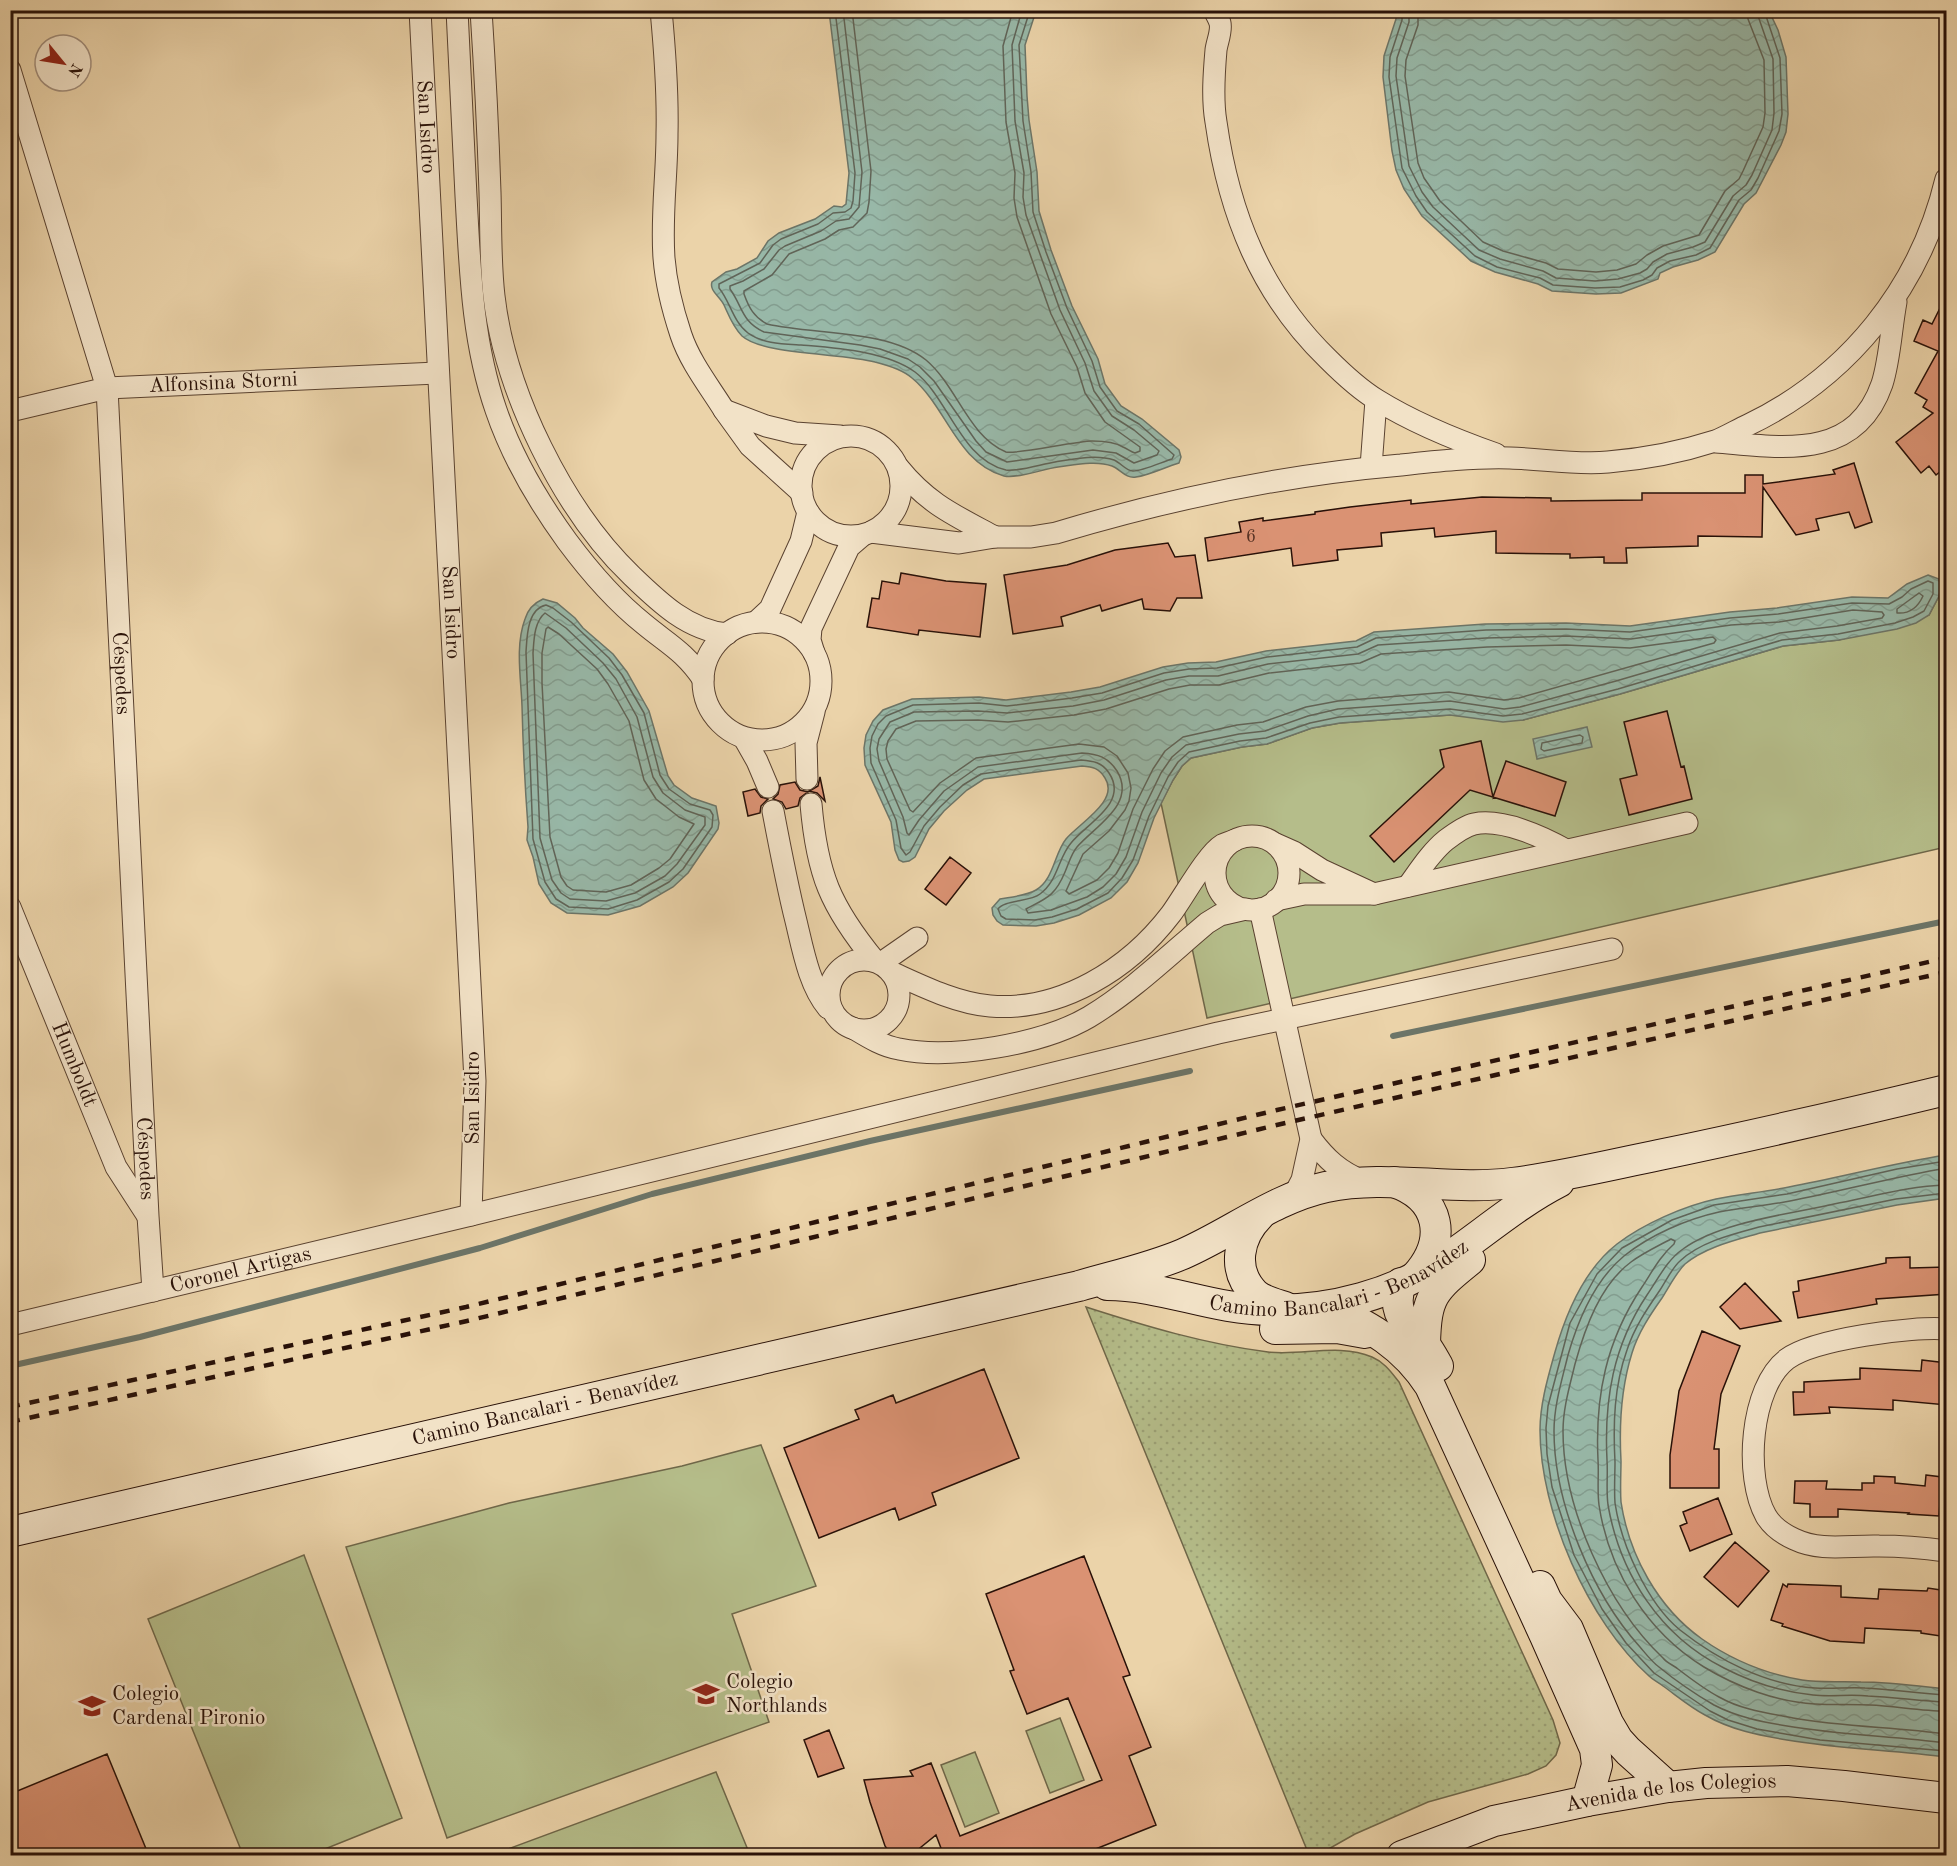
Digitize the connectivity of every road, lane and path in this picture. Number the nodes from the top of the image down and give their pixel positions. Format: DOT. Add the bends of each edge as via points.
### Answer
graph roads {
  1 [pos="420,10"];
  2 [pos="457,10"];
  3 [pos="481,10"];
  4 [pos="661,10"];
  5 [pos="1223,15"];
  6 [pos="10,70"];
  7 [pos="1947,179"];
  8 [pos="1897,294"];
  9 [pos="494,296"];
  10 [pos="473,299"];
  11 [pos="437,373"];
  12 [pos="107,388"];
  13 [pos="1376,400"];
  14 [pos="724,410"];
  15 [pos="10,411"];
  16 [pos="847,437"];
  17 [pos="1712,441"];
  18 [pos="1508,458"];
  19 [pos="895,462"];
  20 [pos="1371,467"];
  21 [pos="805,503"];
  22 [pos="867,533"];
  23 [pos="995,537"];
  24 [pos="756,622"];
  25 [pos="727,633"];
  26 [pos="814,653"];
  27 [pos="703,679"];
  28 [pos="815,708"];
  29 [pos="744,738"];
  30 [pos="807,780"];
  31 [pos="768,787"];
  32 [pos="811,804"];
  33 [pos="772,811"];
  34 [pos="1687,823"];
  35 [pos="1235,840"];
  36 [pos="1269,841"];
  37 [pos="814,844"];
  38 [pos="1566,850"];
  39 [pos="780,852"];
  40 [pos="1408,886"];
  41 [pos="1374,894"];
  42 [pos="1261,906"];
  43 [pos="10,907"];
  44 [pos="917,938"];
  45 [pos="1612,949"];
  46 [pos="882,965"];
  47 [pos="1285,1019"];
  48 [pos="845,1023"];
  49 [pos="1947,1090"];
  50 [pos="1311,1139"];
  51 [pos="1578,1172"];
  52 [pos="1377,1181"];
  53 [pos="1293,1197"];
  54 [pos="1522,1204"];
  55 [pos="1263,1213"];
  56 [pos="471,1215"];
  57 [pos="148,1216"];
  58 [pos="1409,1280"];
  59 [pos="1079,1286"];
  60 [pos="153,1291"];
  61 [pos="1166,1293"];
  62 [pos="1327,1306"];
  63 [pos="1291,1309"];
  64 [pos="10,1325"];
  65 [pos="1947,1329"];
  66 [pos="1382,1337"];
  67 [pos="1425,1345"];
  68 [pos="10,1532"];
  69 [pos="1947,1551"];
  70 [pos="1668,1787"];
  71 [pos="1947,1798"];
  72 [pos="1587,1801"];
  73 [pos="1402,1856"];
  1 -- 11 [label="street, San Isidro"];
  2 -- 10 [label="street"];
  3 -- 9 [label="street"];
  4 -- 14 [label="street" via="668,134 664,259 681,336"];
  5 -- 13 [label="street" via="1214,78 1215,119 1222,166 1249,248 1305,334 1344,375"];
  6 -- 12 [label="street, Céspedes"];
  7 -- 8 [label="street" via="1929,232"];
  8 -- 17 [label="street" via="1868,335 1802,394"];
  8 -- 17 [label="street" via="1882,382 1873,405 1855,426 1836,438 1802,447"];
  9 -- 10 [label="street"];
  9 -- 25 [label="street" via="502,340 527,414 549,462 584,520 620,565 653,596 699,628"];
  10 -- 27 [label="street" via="476,333 496,411 537,496 590,572 644,625 688,658"];
  11 -- 12 [label="street, Alfonsina Storni"];
  11 -- 56 [label="street, San Isidro" via="475,1081"];
  12 -- 15 [label="street, Alfonsina Storni"];
  12 -- 57 [label="street, Céspedes"];
  13 -- 18 [label="street" via="1457,440"];
  13 -- 20 [label="street"];
  14 -- 16 [label="street" via="795,433"];
  14 -- 21 [label="street" via="750,446"];
  16 -- 19 [label="street" via="875,442"];
  16 -- 21 [label="street" via="830,442 810,459 803,476"];
  17 -- 18 [label="street" via="1607,463"];
  18 -- 20 [label="street"];
  19 -- 22 [label="street" via="901,489 897,507 886,522"];
  19 -- 23 [label="street" via="923,495"];
  20 -- 23 [label="street" via="1224,490 1048,534"];
  21 -- 22 [label="street" via="820,525 836,534"];
  21 -- 24 [label="street" via="801,542 770,609"];
  22 -- 23 [label="street" via="958,543"];
  22 -- 26 [label="street" via="849,547 811,628"];
  24 -- 25 [label="street"];
  24 -- 26 [label="street" via="790,629"];
  25 -- 27 [label="street" via="712,649"];
  26 -- 28 [label="street" via="820,675"];
  27 -- 29 [label="street" via="706,701 717,720"];
  28 -- 29 [label="street" via="802,725 784,736"];
  28 -- 30 [label="street" via="807,743"];
  29 -- 31 [label="street"];
  32 -- 37 [label="street"];
  33 -- 39 [label="street"];
  34 -- 38 [label="street"];
  35 -- 36 [label="street" via="1256,836"];
  35 -- 42 [label="street" via="1218,859 1216,879 1220,891 1228,901"];
  35 -- 46 [label="street" via="1222,844 1213,853 1144,946 1104,976 1046,1001 991,1006 943,994"];
  36 -- 41 [label="street"];
  36 -- 42 [label="street" via="1284,855 1288,868 1285,889"];
  37 -- 39 [label="street"];
  37 -- 46 [label="street" via="822,874 844,921"];
  38 -- 40 [label="street"];
  38 -- 40 [label="street" via="1516,829 1474,824 1444,841"];
  39 -- 48 [label="street" via="805,959 826,1006"];
  40 -- 41 [label="street"];
  41 -- 42 [label="street" via="1304,894"];
  42 -- 47 [label="street"];
  42 -- 48 [label="street" via="1220,915 1088,1017 1033,1039 965,1052 921,1053 873,1041"];
  43 -- 57 [label="street, Humboldt" via="116,1167"];
  44 -- 46 [label="street"];
  45 -- 47 [label="street, Coronel Artigas"];
  46 -- 48 [label="street" via="862,959 849,962 835,975 829,993 831,1006"];
  46 -- 48 [label="street" via="899,989 894,1014 879,1027 866,1030"];
  47 -- 50 [label="street"];
  47 -- 56 [label="street, Coronel Artigas" via="1218,1032"];
  49 -- 51 [label="main road, Camino Bancalari - Benavídez"];
  50 -- 52 [label="street" via="1339,1170"];
  50 -- 53 [label="street" via="1302,1180"];
  51 -- 52 [label="main road, Camino Bancalari - Benavídez" via="1489,1186"];
  51 -- 54 [label="main road, Camino Bancalari - Benavídez"];
  52 -- 53 [label="main road, Camino Bancalari - Benavídez" via="1325,1187"];
  52 -- 58 [label="main road" via="1408,1187 1431,1212 1435,1246 1428,1263"];
  53 -- 55 [label="main road, Camino Bancalari - Benavídez"];
  54 -- 58 [label="main road, Camino Bancalari - Benavídez"];
  54 -- 67 [label="main road" via="1481,1251 1434,1293 1425,1317"];
  55 -- 59 [label="main road, Camino Bancalari - Benavídez" via="1182,1254"];
  55 -- 63 [label="main road" via="1249,1226 1241,1243 1240,1262 1245,1280 1256,1295"];
  56 -- 60 [label="street, Coronel Artigas"];
  57 -- 60 [label="street, Céspedes"];
  58 -- 62 [label="main road, Camino Bancalari - Benavídez" via="1382,1292"];
  58 -- 67 [label="main road" via="1397,1301 1399,1312"];
  59 -- 61 [label="main road, Camino Bancalari - Benavídez" via="1127,1285"];
  59 -- 68 [label="main road, Camino Bancalari - Benavídez"];
  60 -- 64 [label="street, Coronel Artigas"];
  61 -- 63 [label="main road, Camino Bancalari - Benavídez" via="1249,1309"];
  61 -- 66 [label="main road" via="1204,1315 1249,1330 1337,1328"];
  62 -- 63 [label="main road, Camino Bancalari - Benavídez"];
  62 -- 66 [label="main road"];
  65 -- 69 [label="street" via="1900,1330 1851,1338 1789,1357 1767,1383 1754,1448 1754,1476 1766,1516 1776,1528 1799,1541 1821,1547"];
  66 -- 72 [label="main road" via="1415,1363 1430,1386 1550,1646 1595,1749 1597,1765"];
  67 -- 70 [label="main road" via="1547,1601 1568,1629 1608,1723 1628,1751"];
  70 -- 71 [label="main road, Avenida de los Colegios" via="1786,1781"];
  70 -- 72 [label="main road, Avenida de los Colegios"];
  72 -- 73 [label="main road, Avenida de los Colegios" via="1494,1821"];
}
